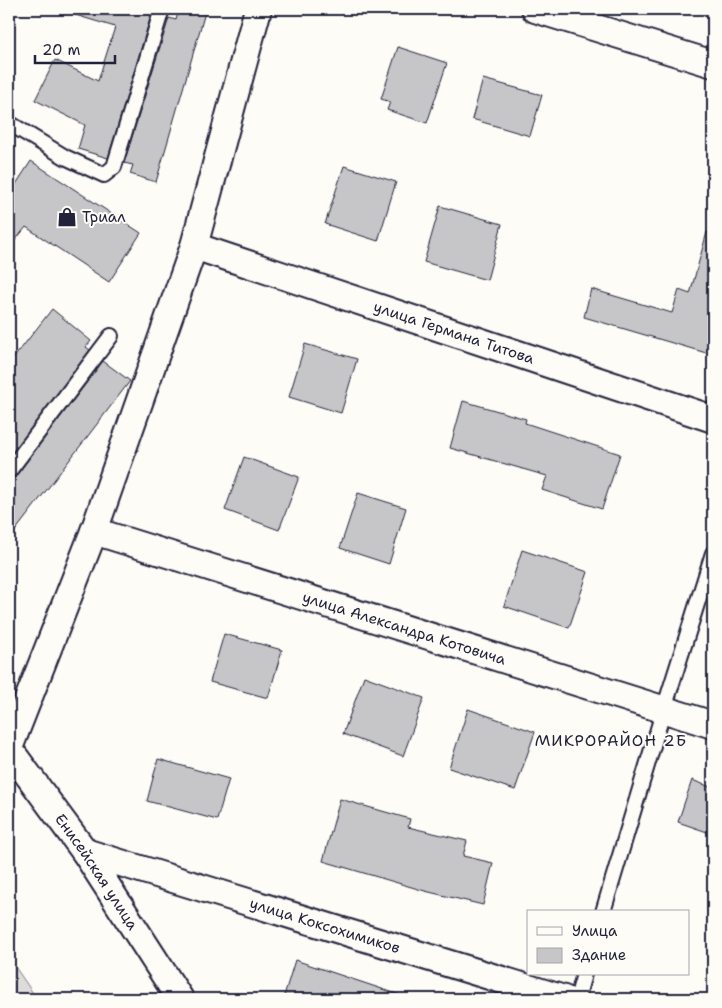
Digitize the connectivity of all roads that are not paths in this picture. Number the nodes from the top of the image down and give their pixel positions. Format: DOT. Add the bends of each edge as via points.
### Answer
graph roads {
  1 [pos="162,9"];
  2 [pos="258,9"];
  3 [pos="535,9"];
  4 [pos="713,64"];
  5 [pos="9,123"];
  6 [pos="194,246"];
  7 [pos="111,336"];
  8 [pos="713,419"];
  9 [pos="9,471"];
  10 [pos="94,532"];
  11 [pos="713,553"];
  12 [pos="664,709"];
  13 [pos="713,725"];
  14 [pos="9,749"];
  15 [pos="85,852"];
  16 [pos="604,910"];
  17 [pos="583,976"];
  18 [pos="180,999"];
  19 [pos="564,999"];
  20 [pos="577,999"];
  1 -- 5 [label="lane" via="114,167 104,175 65,157"];
  2 -- 6 [label="street"];
  3 -- 4 [label="street"];
  6 -- 8 [label="street, улица Германа Титова"];
  6 -- 10 [label="street"];
  7 -- 9 [label="lane"];
  10 -- 12 [label="street, улица Александра Котовича"];
  10 -- 14 [label="street"];
  11 -- 12 [label="lane"];
  12 -- 13 [label="street, улица Александра Котовича"];
  12 -- 16 [label="lane"];
  14 -- 15 [label="street, Енисейская улица"];
  15 -- 18 [label="street, Енисейская улица"];
  15 -- 19 [label="street, улица Коксохимиков"];
  17 -- 20 [label="lane"];
}
